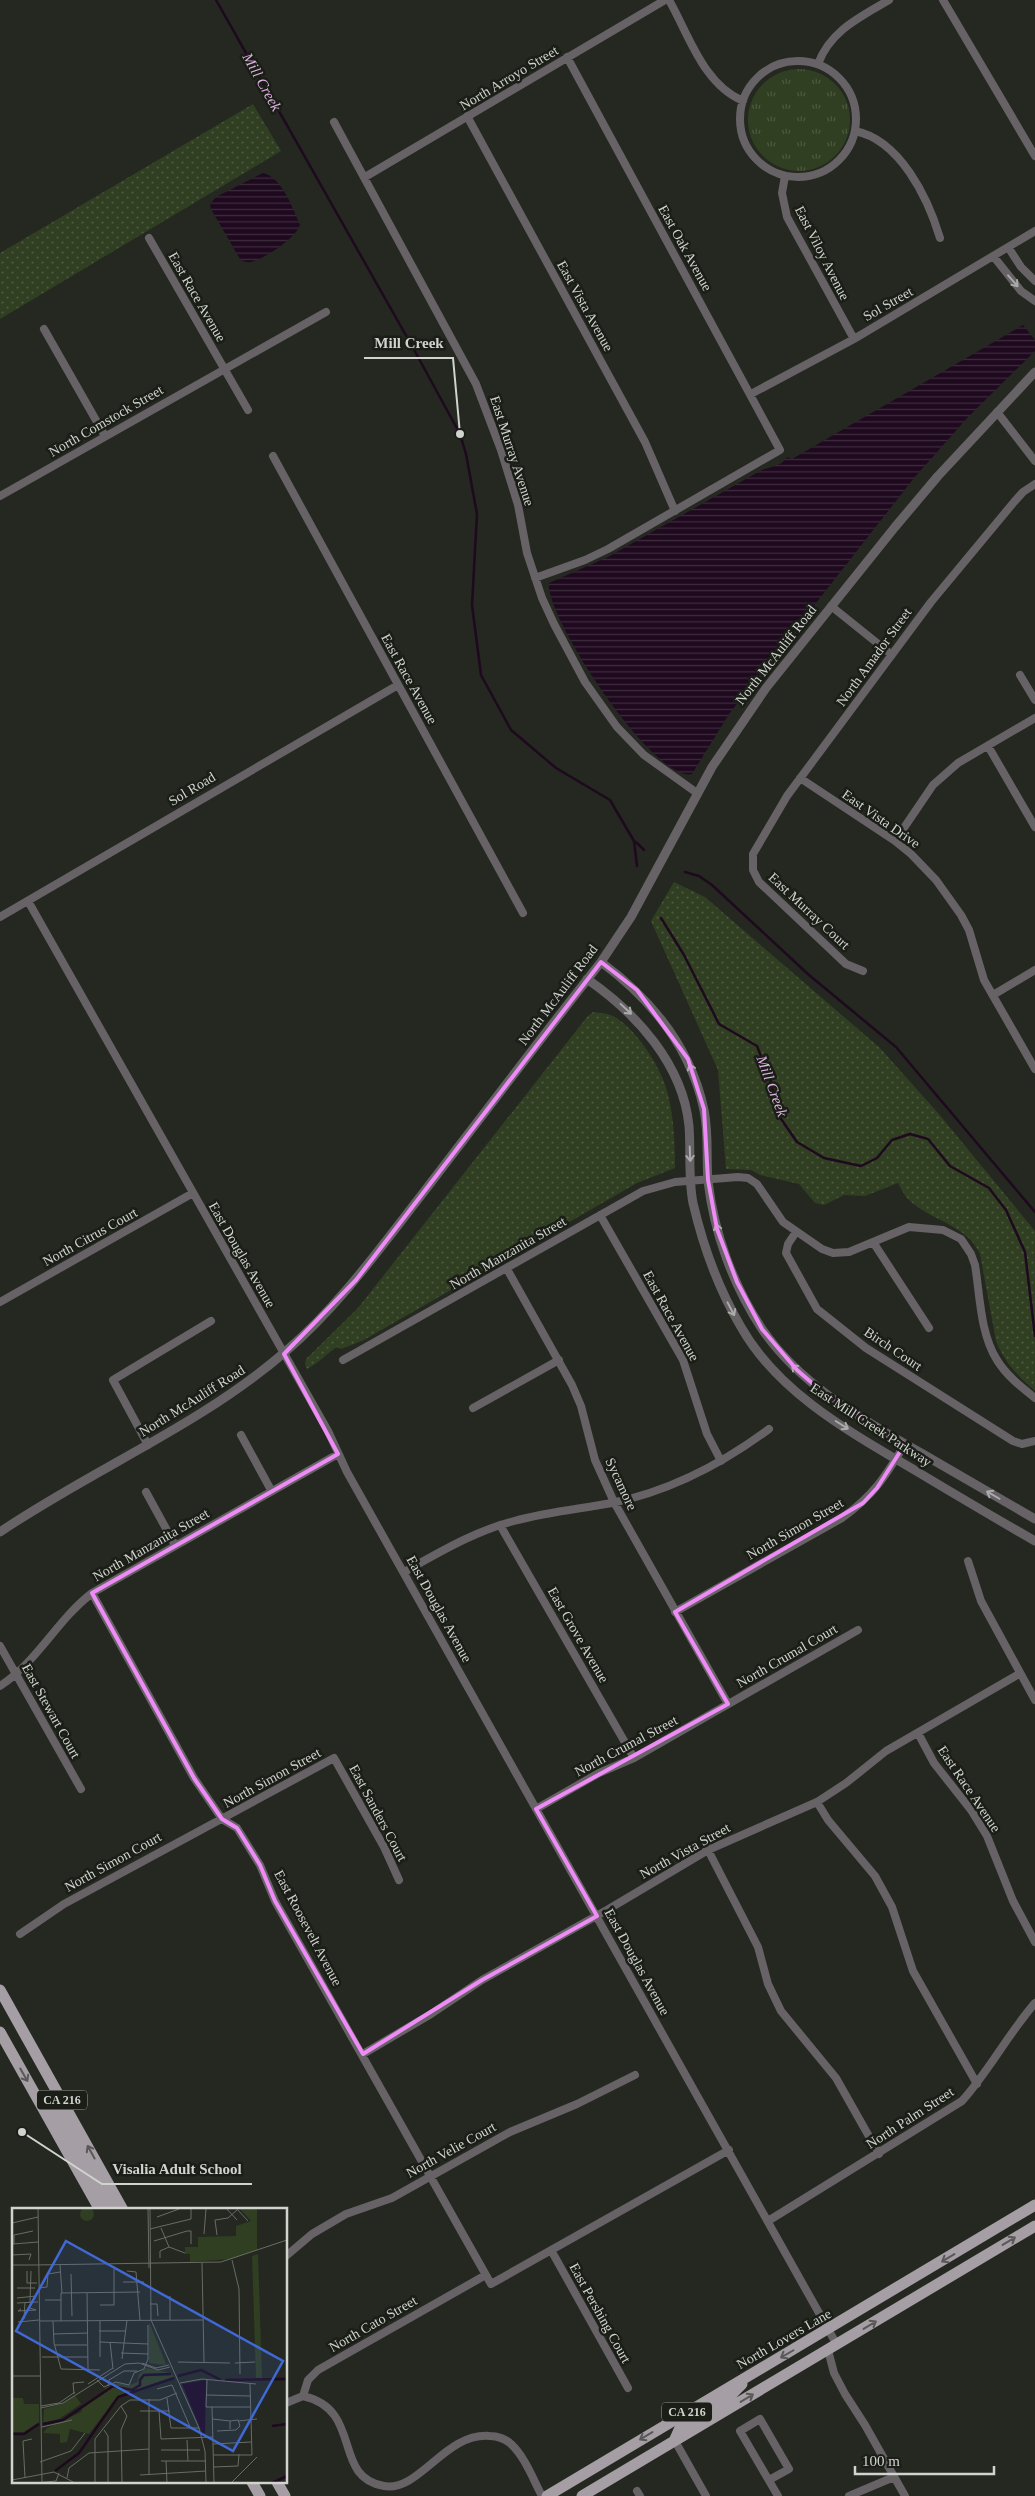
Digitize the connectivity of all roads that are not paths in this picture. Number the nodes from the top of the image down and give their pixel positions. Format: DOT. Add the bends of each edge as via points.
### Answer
graph roads {
  1 [pos="665,0"];
  2 [pos="669,0"];
  3 [pos="889,0"];
  4 [pos="943,0"];
  5 [pos="567,58"];
  6 [pos="818,64"];
  7 [pos="743,101"];
  8 [pos="467,116"];
  9 [pos="334,122"];
  10 [pos="855,131"];
  11 [pos="1035,156"];
  12 [pos="785,176"];
  13 [pos="365,177"];
  14 [pos="1035,231"];
  15 [pos="149,238"];
  16 [pos="940,238"];
  17 [pos="1008,247"];
  18 [pos="994,257"];
  19 [pos="1035,280"];
  20 [pos="1035,301"];
  21 [pos="326,312"];
  22 [pos="44,329"];
  23 [pos="854,339"];
  24 [pos="224,368"];
  25 [pos="1035,372"];
  26 [pos="751,394"];
  27 [pos="248,410"];
  28 [pos="996,412"];
  29 [pos="104,436"];
  30 [pos="273,456"];
  31 [pos="1035,461"];
  32 [pos="1035,484"];
  33 [pos="0,496"];
  34 [pos="675,511"];
  35 [pos="535,578"];
  36 [pos="831,606"];
  37 [pos="892,655"];
  38 [pos="1020,675"];
  39 [pos="398,685"];
  40 [pos="1035,700"];
  41 [pos="1035,718"];
  42 [pos="988,746"];
  43 [pos="800,778"];
  44 [pos="698,792"];
  45 [pos="1035,828"];
  46 [pos="894,841"];
  47 [pos="753,859"];
  48 [pos="28,901"];
  49 [pos="523,913"];
  50 [pos="0,917"];
  51 [pos="601,962"];
  52 [pos="1035,970"];
  53 [pos="863,971"];
  54 [pos="587,979"];
  55 [pos="993,994"];
  56 [pos="1035,1069"];
  57 [pos="708,1180"];
  58 [pos="690,1182"];
  59 [pos="193,1194"];
  60 [pos="600,1215"];
  61 [pos="796,1232"];
  62 [pos="873,1242"];
  63 [pos="507,1268"];
  64 [pos="0,1302"];
  65 [pos="210,1321"];
  66 [pos="929,1328"];
  67 [pos="284,1354"];
  68 [pos="343,1360"];
  69 [pos="559,1360"];
  70 [pos="1035,1398"];
  71 [pos="473,1408"];
  72 [pos="769,1428"];
  73 [pos="241,1435"];
  74 [pos="1035,1441"];
  75 [pos="905,1444"];
  76 [pos="148,1445"];
  77 [pos="338,1454"];
  78 [pos="896,1459"];
  79 [pos="721,1461"];
  80 [pos="271,1490"];
  81 [pos="146,1492"];
  82 [pos="614,1502"];
  83 [pos="1035,1519"];
  84 [pos="500,1525"];
  85 [pos="0,1532"];
  86 [pos="1035,1541"];
  87 [pos="175,1545"];
  88 [pos="968,1561"];
  89 [pos="404,1572"];
  90 [pos="92,1593"];
  91 [pos="675,1612"];
  92 [pos="858,1630"];
  93 [pos="0,1646"];
  94 [pos="16,1674"];
  95 [pos="1019,1674"];
  96 [pos="0,1686"];
  97 [pos="1035,1700"];
  98 [pos="728,1704"];
  99 [pos="918,1733"];
  100 [pos="334,1758"];
  101 [pos="634,1758"];
  102 [pos="81,1789"];
  103 [pos="817,1802"];
  104 [pos="536,1809"];
  105 [pos="222,1820"];
  106 [pos="708,1850"];
  107 [pos="399,1880"];
  108 [pos="597,1916"];
  109 [pos="20,1934"];
  110 [pos="1035,1942"];
  111 [pos="0,1990"];
  112 [pos="1035,2003"];
  113 [pos="0,2032"];
  114 [pos="363,2054"];
  115 [pos="635,2075"];
  116 [pos="977,2084"];
  117 [pos="43,2108"];
  118 [pos="729,2150"];
  119 [pos="879,2154"];
  120 [pos="430,2175"];
  121 [pos="1035,2205"];
  122 [pos="99,2208"];
  123 [pos="110,2208"];
  124 [pos="122,2208"];
  125 [pos="768,2220"];
  126 [pos="1035,2226"];
  127 [pos="551,2250"];
  128 [pos="288,2254"];
  129 [pos="484,2276"];
  130 [pos="829,2330"];
  131 [pos="832,2347"];
  132 [pos="749,2376"];
  133 [pos="628,2388"];
  134 [pos="303,2396"];
  135 [pos="288,2402"];
  136 [pos="675,2441"];
  137 [pos="894,2476"];
  138 [pos="769,2480"];
  139 [pos="253,2484"];
  140 [pos="278,2484"];
  141 [pos="260,2496"];
  142 [pos="285,2496"];
  143 [pos="542,2496"];
  144 [pos="547,2496"];
  145 [pos="582,2496"];
  146 [pos="706,2496"];
  147 [pos="778,2496"];
  148 [pos="849,2496"];
  149 [pos="905,2496"];
  1 -- 5 [label="street, North Arroyo Street"];
  2 -- 7 [label="street" via="711,76 727,93"];
  3 -- 6 [label="street" via="841,30 824,50"];
  4 -- 11 [label="street"];
  5 -- 8 [label="street, North Arroyo Street"];
  5 -- 26 [label="street, East Oak Avenue"];
  6 -- 7 [label="street" via="798,61 780,64 763,72 750,86"];
  6 -- 10 [label="street" via="838,78 852,98 856,114"];
  7 -- 12 [label="street" via="740,121 743,139 752,156 766,168"];
  8 -- 13 [label="street, North Arroyo Street"];
  8 -- 34 [label="street, East Vista Avenue" via="645,442"];
  9 -- 13 [label="street, East Murray Avenue"];
  10 -- 12 [label="street" via="848,149 836,163 820,173 802,178"];
  10 -- 16 [label="street" via="874,137 897,156 931,211"];
  12 -- 23 [label="street, East Viloy Avenue" via="782,193 787,217"];
  13 -- 35 [label="street, East Murray Avenue" via="476,384 511,480"];
  14 -- 17 [label="street, Sol Street"];
  15 -- 24 [label="street, East Race Avenue"];
  17 -- 18 [label="street, Sol Street"];
  17 -- 19 [label="street" via="1021,267"];
  18 -- 20 [label="street, one-way" via="1021,291"];
  18 -- 23 [label="street, Sol Street"];
  21 -- 24 [label="street, North Comstock Street"];
  22 -- 29 [label="street"];
  23 -- 26 [label="street, Sol Street"];
  24 -- 27 [label="street, East Race Avenue"];
  24 -- 29 [label="street, North Comstock Street"];
  25 -- 28 [label="street, North McAuliff Road"];
  26 -- 34 [label="street, East Oak Avenue" via="780,450"];
  28 -- 31 [label="street"];
  28 -- 36 [label="street, North McAuliff Road" via="901,519"];
  29 -- 33 [label="street, North Comstock Street"];
  30 -- 39 [label="street, East Race Avenue"];
  32 -- 37 [label="street, North Amador Street" via="975,547"];
  34 -- 35 [label="street" via="585,560"];
  35 -- 44 [label="street, East Murray Avenue" via="554,624 600,705 644,755"];
  36 -- 37 [label="street"];
  36 -- 44 [label="street, North McAuliff Road" via="738,726"];
  37 -- 43 [label="street, North Amador Street"];
  38 -- 40 [label="street"];
  39 -- 48 [label="street, Sol Road"];
  39 -- 49 [label="street, East Race Avenue"];
  41 -- 42 [label="street"];
  42 -- 45 [label="street"];
  42 -- 46 [label="street" via="958,763 934,785"];
  43 -- 46 [label="street, East Vista Drive"];
  43 -- 47 [label="street, North Amador Street" via="776,814"];
  44 -- 51 [label="street, North McAuliff Road" via="631,917"];
  46 -- 55 [label="street, East Vista Drive" via="922,864 954,904 969,930 979,967"];
  47 -- 53 [label="street, East Murray Court" via="753,870 759,882 846,964"];
  48 -- 50 [label="street, Sol Road"];
  48 -- 59 [label="street, East Douglas Avenue"];
  51 -- 54 [label="street, North McAuliff Road"];
  57 -- 51 [label="street, East Mill Creek Parkway, one-way" via="708,1134 704,1109 688,1060 673,1034 637,990"];
  52 -- 55 [label="street"];
  54 -- 58 [label="street, East Mill Creek Parkway, one-way" via="640,1023 667,1064 677,1084 688,1124"];
  54 -- 67 [label="street, North McAuliff Road" via="356,1280"];
  55 -- 56 [label="street"];
  57 -- 58 [label="street, North Manzanita Street"];
  57 -- 61 [label="street, North Manzanita Street" via="738,1178 753,1181 783,1222"];
  75 -- 57 [label="street, East Mill Creek Parkway, one-way" via="819,1389 797,1370 762,1329 724,1252"];
  58 -- 60 [label="street, North Manzanita Street" via="657,1186"];
  58 -- 78 [label="street, East Mill Creek Parkway, one-way" via="714,1273 741,1328 756,1350 800,1395"];
  59 -- 64 [label="street, North Citrus Court"];
  59 -- 67 [label="street, East Douglas Avenue"];
  60 -- 63 [label="street, North Manzanita Street"];
  60 -- 79 [label="street, East Race Avenue" via="683,1360 707,1434"];
  61 -- 62 [label="street, North Manzanita Street" via="833,1253 849,1252"];
  61 -- 74 [label="street, Birch Court" via="786,1253 817,1309 866,1348 1013,1441 1022,1444"];
  62 -- 66 [label="street"];
  62 -- 70 [label="street, North Manzanita Street" via="909,1227 943,1230 961,1239 975,1265 992,1352 1016,1382"];
  63 -- 68 [label="street, North Manzanita Street"];
  63 -- 69 [label="street, Sycamore"];
  65 -- 76 [label="street" via="112,1380"];
  67 -- 76 [label="street, North McAuliff Road" via="226,1398"];
  67 -- 77 [label="street, East Douglas Avenue"];
  69 -- 71 [label="street"];
  69 -- 82 [label="street, Sycamore" via="581,1406 595,1460"];
  72 -- 79 [label="street"];
  73 -- 80 [label="street"];
  75 -- 78 [label="street, North Simon Street"];
  83 -- 75 [label="street, East Mill Creek Parkway, one-way"];
  76 -- 85 [label="street, North McAuliff Road" via="46,1501"];
  77 -- 80 [label="street, North Manzanita Street"];
  77 -- 89 [label="street, East Douglas Avenue"];
  78 -- 86 [label="street, East Mill Creek Parkway"];
  78 -- 91 [label="street, North Simon Street" via="877,1488 842,1518"];
  79 -- 82 [label="street" via="672,1485"];
  80 -- 87 [label="street, North Manzanita Street"];
  81 -- 87 [label="street"];
  82 -- 84 [label="street"];
  82 -- 91 [label="street, Sycamore"];
  84 -- 89 [label="street" via="464,1539"];
  84 -- 101 [label="street, East Grove Avenue"];
  87 -- 90 [label="street, North Manzanita Street"];
  88 -- 95 [label="street" via="981,1601"];
  89 -- 104 [label="street, East Douglas Avenue"];
  90 -- 94 [label="street, North Manzanita Street" via="68,1615 31,1662"];
  90 -- 105 [label="street, East Roosevelt Avenue" via="194,1778"];
  91 -- 98 [label="street, Sycamore"];
  92 -- 98 [label="street, North Crumal Court"];
  93 -- 94 [label="street, East Stewart Court"];
  94 -- 96 [label="street, North Manzanita Street"];
  94 -- 102 [label="street, East Stewart Court"];
  95 -- 97 [label="street"];
  95 -- 99 [label="street, North Vista Street"];
  98 -- 101 [label="street, North Crumal Street"];
  99 -- 103 [label="street, North Vista Street" via="886,1751"];
  99 -- 110 [label="street, East Race Avenue" via="934,1763 987,1836 1013,1901"];
  100 -- 105 [label="street, North Simon Street"];
  100 -- 107 [label="street, East Sanders Court"];
  101 -- 104 [label="street, North Crumal Street"];
  103 -- 106 [label="street, North Vista Street"];
  103 -- 116 [label="street" via="875,1876 892,1907 913,1971"];
  104 -- 108 [label="street, East Douglas Avenue"];
  105 -- 109 [label="street, North Simon Court" via="171,1844 64,1904"];
  105 -- 114 [label="street, East Roosevelt Avenue" via="237,1828 260,1865 276,1901"];
  106 -- 108 [label="street, North Vista Street"];
  106 -- 119 [label="street" via="758,1947 768,1984 781,2011 836,2078"];
  108 -- 114 [label="street, North Vista Street" via="482,1980"];
  108 -- 118 [label="street, East Douglas Avenue"];
  124 -- 111 [label="main road, CA 216, one-way"];
  112 -- 116 [label="street, North Palm Street"];
  113 -- 117 [label="main road, CA 216, one-way"];
  114 -- 120 [label="street, East Roosevelt Avenue"];
  115 -- 120 [label="street, North Velie Court" via="510,2132"];
  116 -- 119 [label="street, North Palm Street" via="962,2101"];
  117 -- 122 [label="main road, CA 216"];
  117 -- 123 [label="main road" via="52,2108 60,2117"];
  118 -- 125 [label="street, East Douglas Avenue"];
  118 -- 127 [label="street"];
  119 -- 125 [label="street, North Palm Street"];
  120 -- 128 [label="street, North Velie Court" via="392,2198 331,2222"];
  120 -- 129 [label="street, East Roosevelt Avenue"];
  121 -- 130 [label="main road, North Lovers Lane / CA 216, one-way"];
  125 -- 130 [label="street, East Douglas Avenue"];
  131 -- 126 [label="main road, CA 216, one-way"];
  127 -- 129 [label="street, East Roosevelt Avenue" via="491,2284"];
  127 -- 133 [label="street, East Pershing Court"];
  129 -- 134 [label="street, North Cato Street" via="318,2370 308,2380"];
  130 -- 131 [label="street, East Douglas Avenue"];
  130 -- 132 [label="main road, North Lovers Lane / CA 216, one-way"];
  136 -- 131 [label="main road, CA 216, one-way"];
  131 -- 137 [label="street" via="834,2373"];
  132 -- 136 [label="main road" via="724,2402 679,2430 674,2436"];
  132 -- 144 [label="main road, North Lovers Lane / CA 216, one-way"];
  134 -- 135 [label="street"];
  134 -- 143 [label="street" via="328,2407 343,2429 352,2461 360,2474 383,2486 408,2482 464,2440 480,2435 497,2436 510,2443 520,2455"];
  136 -- 145 [label="main road, CA 216"];
  136 -- 146 [label="street"];
  137 -- 148 [label="street"];
  137 -- 149 [label="street"];
  138 -- 138 [label="street" via="740,2431 760,2419 789,2469"];
  138 -- 147 [label="street"];
  139 -- 141 [label="main road"];
  140 -- 142 [label="main road"];
}
